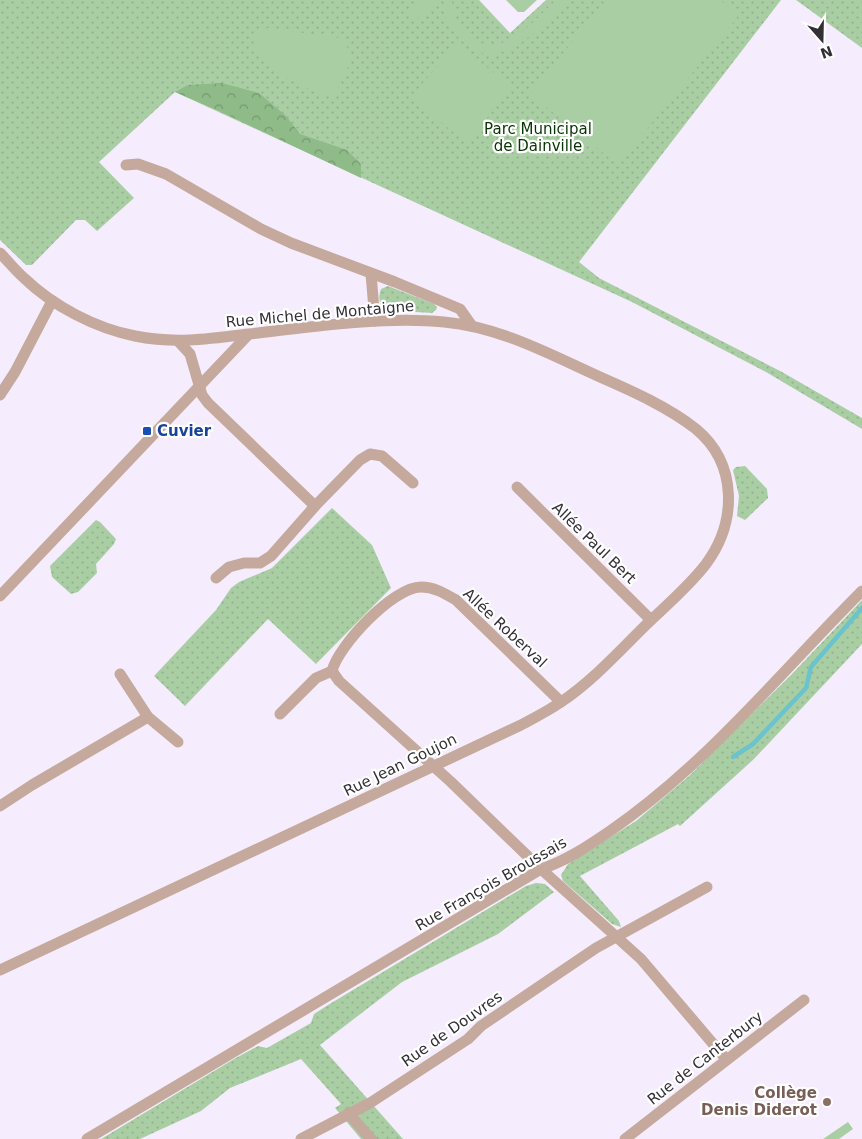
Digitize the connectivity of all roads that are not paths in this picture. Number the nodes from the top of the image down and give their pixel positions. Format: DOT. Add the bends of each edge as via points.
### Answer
graph roads {
  1 [pos="126,165"];
  2 [pos="0,253"];
  3 [pos="371,274"];
  4 [pos="52,301"];
  5 [pos="375,322"];
  6 [pos="472,326"];
  7 [pos="248,334"];
  8 [pos="179,342"];
  9 [pos="199,387"];
  10 [pos="0,395"];
  11 [pos="413,483"];
  12 [pos="516,487"];
  13 [pos="729,494"];
  14 [pos="315,506"];
  15 [pos="216,578"];
  16 [pos="862,591"];
  17 [pos="0,596"];
  18 [pos="651,620"];
  19 [pos="333,667"];
  20 [pos="120,674"];
  21 [pos="561,702"];
  22 [pos="280,714"];
  23 [pos="148,717"];
  24 [pos="178,742"];
  25 [pos="432,765"];
  26 [pos="0,806"];
  27 [pos="541,869"];
  28 [pos="707,888"];
  29 [pos="617,937"];
  30 [pos="2,965"];
  31 [pos="804,1000"];
  32 [pos="726,1059"];
  33 [pos="348,1113"];
  34 [pos="87,1139"];
  35 [pos="301,1139"];
  36 [pos="371,1139"];
  37 [pos="625,1139"];
  1 -- 3 [label="street" via="138,164 166,174 262,229"];
  2 -- 4 [label="street, Rue Michel de Montaigne"];
  3 -- 5 [label="street"];
  3 -- 6 [label="street" via="460,309"];
  4 -- 8 [label="street, Rue Michel de Montaigne" via="116,332"];
  4 -- 10 [label="street"];
  5 -- 6 [label="street, Rue Michel de Montaigne" via="416,320"];
  5 -- 7 [label="street, Rue Michel de Montaigne"];
  6 -- 13 [label="street, Rue Michel de Montaigne" via="504,333 654,403 695,428 718,458 728,480"];
  7 -- 8 [label="street, Rue Michel de Montaigne"];
  7 -- 9 [label="street"];
  8 -- 9 [label="street" via="190,354"];
  9 -- 14 [label="street" via="208,402"];
  9 -- 17 [label="street"];
  11 -- 14 [label="street" via="382,456 370,454 360,460"];
  12 -- 18 [label="street, Allée Paul Bert"];
  13 -- 18 [label="street, Rue Jean Goujon" via="726,523 710,557 680,594"];
  14 -- 15 [label="street" via="271,556 260,563 229,567"];
  16 -- 27 [label="street, Rue François Broussais" via="747,710 659,794 568,858"];
  18 -- 21 [label="street, Rue Jean Goujon" via="598,673"];
  19 -- 21 [label="street, Allée Roberval" via="344,646 389,602 419,586 438,589 456,600"];
  19 -- 22 [label="street, Allée Roberval" via="316,678"];
  19 -- 25 [label="street" via="339,681"];
  20 -- 23 [label="street"];
  21 -- 25 [label="street, Rue Jean Goujon" via="521,725"];
  23 -- 24 [label="street"];
  23 -- 26 [label="street"];
  25 -- 27 [label="street"];
  25 -- 30 [label="street, Rue Jean Goujon"];
  27 -- 29 [label="street"];
  27 -- 34 [label="street, Rue François Broussais"];
  28 -- 29 [label="street, Rue de Douvres"];
  29 -- 32 [label="street" via="641,959"];
  29 -- 33 [label="street, Rue de Douvres" via="480,1026 468,1039 370,1103"];
  31 -- 32 [label="street, Rue de Canterbury"];
  32 -- 37 [label="street, Rue de Canterbury"];
  33 -- 35 [label="street, Rue de Douvres"];
  33 -- 36 [label="street"];
}
